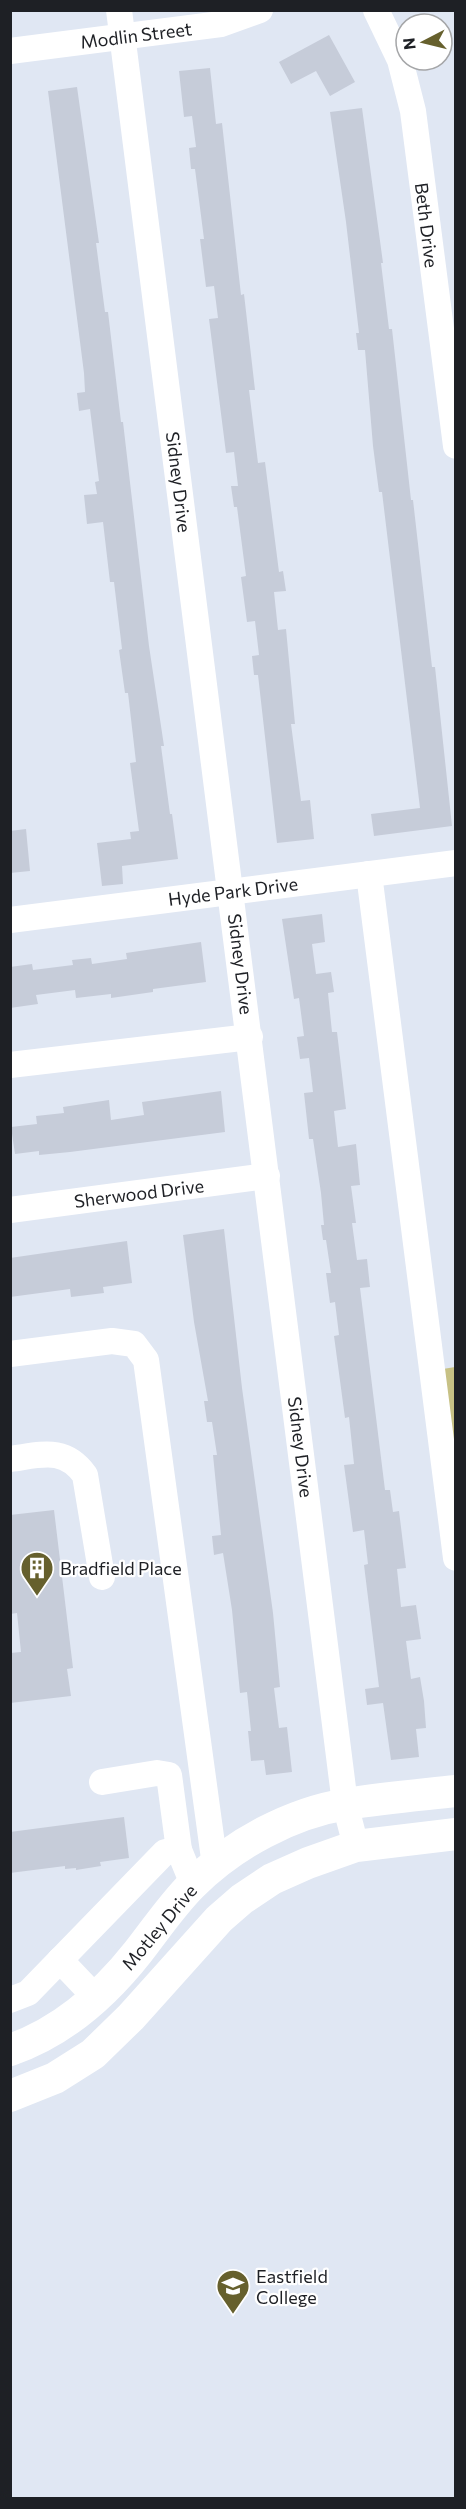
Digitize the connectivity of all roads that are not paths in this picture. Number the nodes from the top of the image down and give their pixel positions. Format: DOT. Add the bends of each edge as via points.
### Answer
graph roads {
  1 [pos="119,10"];
  2 [pos="260,10"];
  3 [pos="376,10"];
  4 [pos="122,37"];
  5 [pos="10,51"];
  6 [pos="456,446"];
  7 [pos="456,863"];
  8 [pos="369,874"];
  9 [pos="231,891"];
  10 [pos="10,920"];
  11 [pos="250,1037"];
  12 [pos="10,1065"];
  13 [pos="267,1176"];
  14 [pos="10,1210"];
  15 [pos="10,1354"];
  16 [pos="10,1459"];
  17 [pos="456,1558"];
  18 [pos="102,1577"];
  19 [pos="102,1782"];
  20 [pos="456,1791"];
  21 [pos="345,1804"];
  22 [pos="456,1834"];
  23 [pos="356,1846"];
  24 [pos="179,1850"];
  25 [pos="204,1875"];
  26 [pos="219,1919"];
  27 [pos="60,1960"];
  28 [pos="96,1998"];
  29 [pos="10,2000"];
  30 [pos="10,2050"];
  31 [pos="10,2096"];
  1 -- 4 [label="street, Sidney Drive"];
  2 -- 4 [label="street, Modlin Street" via="221,24"];
  3 -- 6 [label="street, Beth Drive" via="400,60 413,111"];
  4 -- 5 [label="street, Modlin Street"];
  4 -- 9 [label="street, Sidney Drive"];
  7 -- 8 [label="street, Hyde Park Drive"];
  8 -- 9 [label="street, Hyde Park Drive"];
  8 -- 17 [label="street"];
  9 -- 10 [label="street, Hyde Park Drive"];
  9 -- 11 [label="street, Sidney Drive"];
  11 -- 12 [label="street"];
  11 -- 13 [label="street, Sidney Drive"];
  13 -- 14 [label="street, Sherwood Drive"];
  13 -- 21 [label="street, Sidney Drive"];
  15 -- 25 [label="street" via="112,1341 134,1344 146,1360"];
  16 -- 18 [label="street" via="52,1454 77,1463 85,1475"];
  19 -- 24 [label="street" via="158,1773 169,1775"];
  20 -- 21 [label="main road, Motley Drive"];
  21 -- 23 [label="street, Sidney Drive"];
  21 -- 25 [label="main road, Motley Drive" via="269,1829"];
  22 -- 23 [label="main road"];
  23 -- 26 [label="main road" via="272,1879"];
  24 -- 25 [label="street"];
  24 -- 27 [label="street" via="165,1852"];
  25 -- 26 [label="main road"];
  25 -- 28 [label="main road, Motley Drive"];
  26 -- 31 [label="main road" via="93,2054 55,2078"];
  27 -- 28 [label="street"];
  27 -- 29 [label="street" via="28,1993"];
  28 -- 30 [label="main road, Motley Drive" via="76,2016 29,2044"];
}
